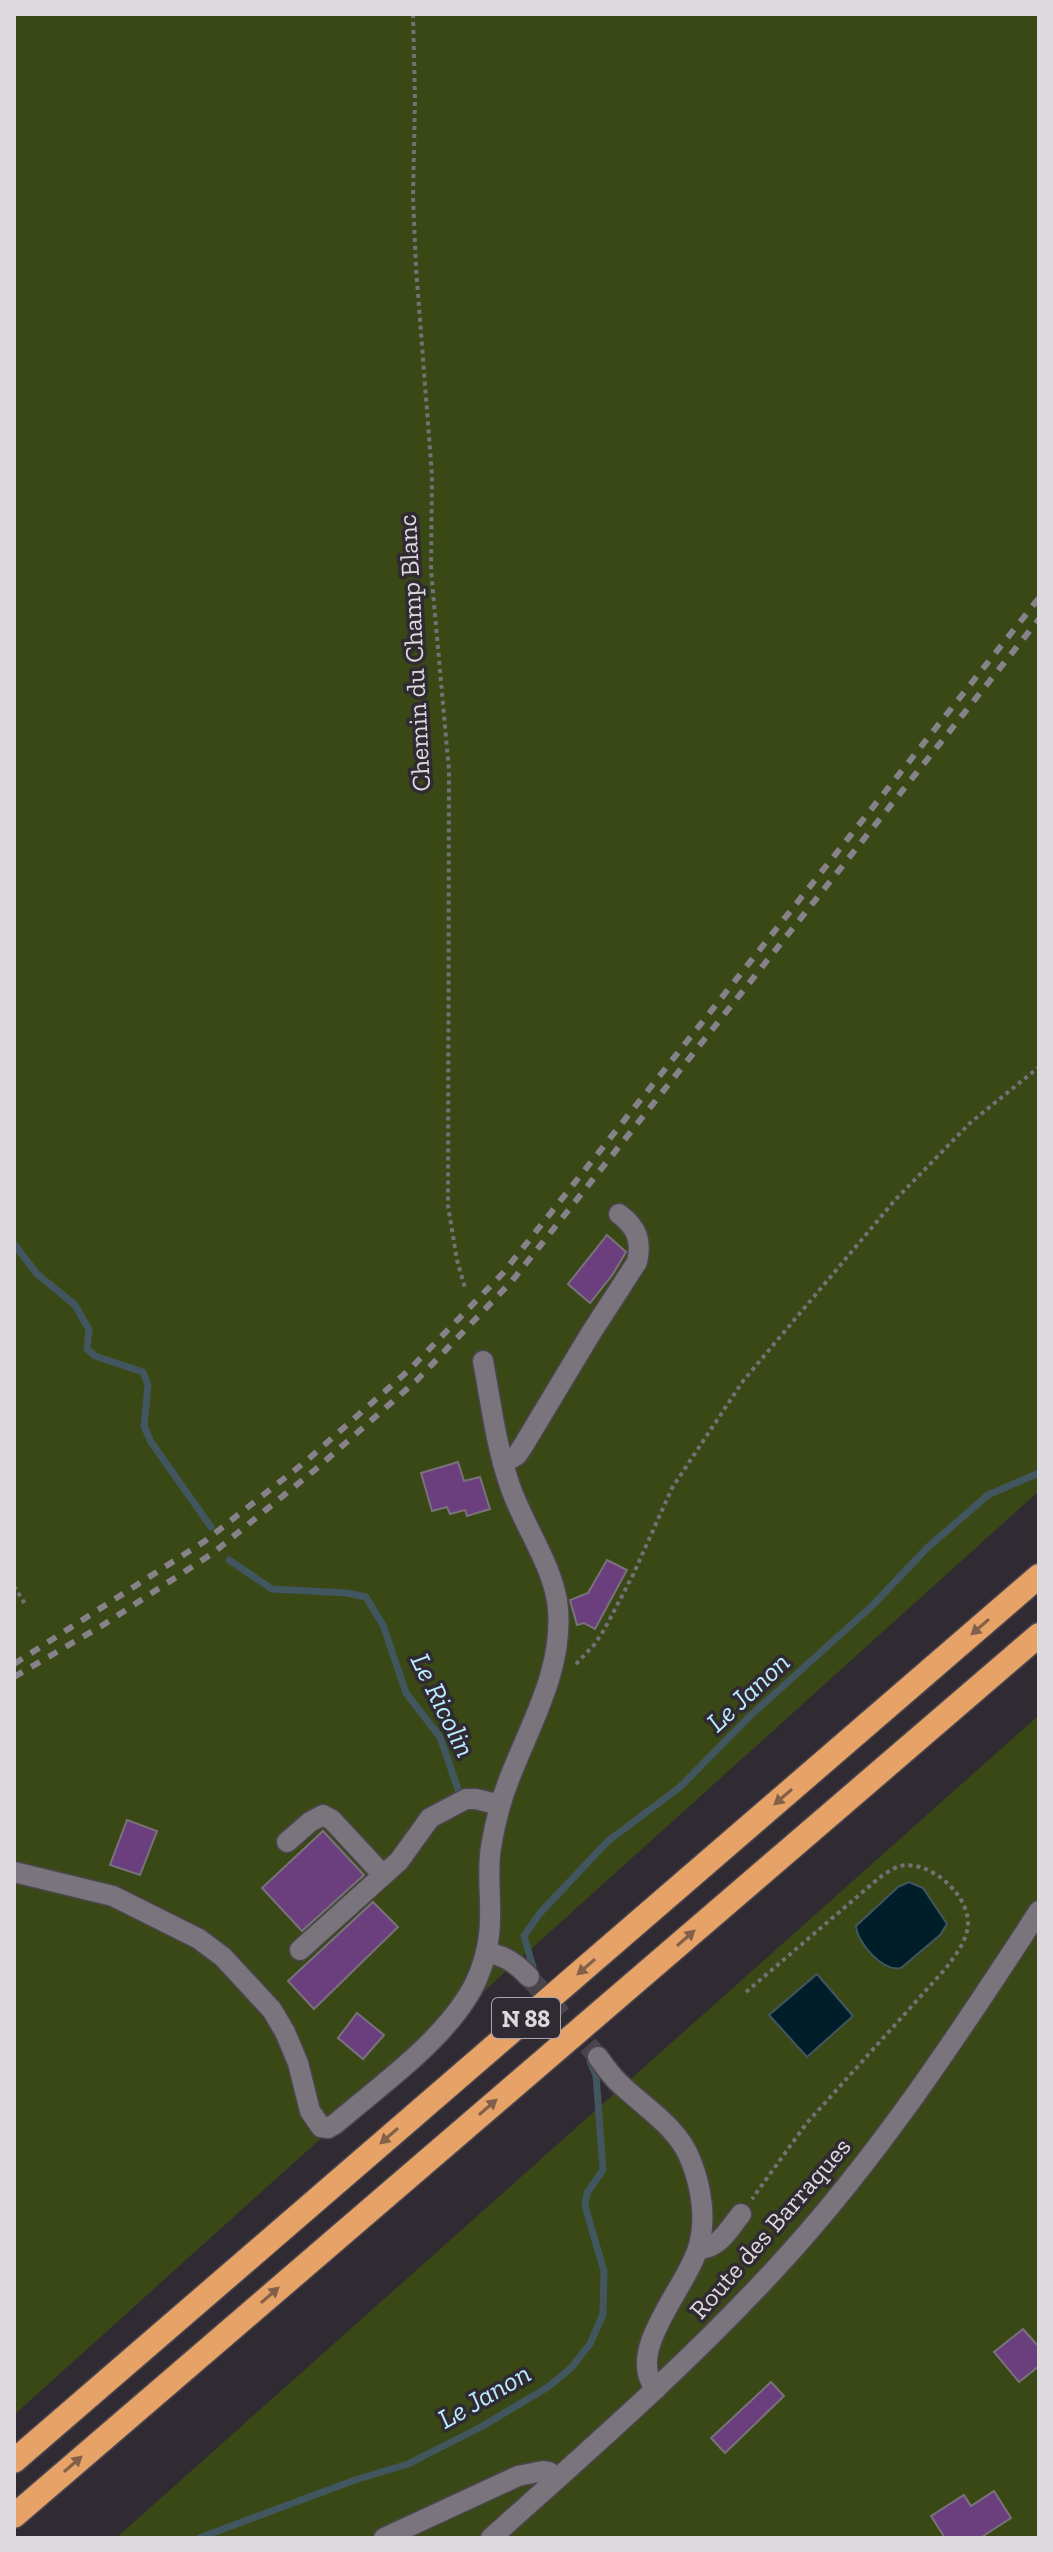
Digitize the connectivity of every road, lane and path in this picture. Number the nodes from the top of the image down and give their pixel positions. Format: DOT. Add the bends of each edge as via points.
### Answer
graph roads {
  1 [pos="413,14"];
  2 [pos="1039,1067"];
  3 [pos="619,1214"];
  4 [pos="465,1288"];
  5 [pos="483,1361"];
  6 [pos="503,1463"];
  7 [pos="1039,1576"];
  8 [pos="14,1586"];
  9 [pos="25,1604"];
  10 [pos="1039,1635"];
  11 [pos="548,1681"];
  12 [pos="500,1805"];
  13 [pos="287,1842"];
  14 [pos="14,1872"];
  15 [pos="383,1875"];
  16 [pos="1039,1911"];
  17 [pos="300,1950"];
  18 [pos="486,1952"];
  19 [pos="529,1977"];
  20 [pos="746,1992"];
  21 [pos="598,2057"];
  22 [pos="741,2214"];
  23 [pos="698,2249"];
  24 [pos="656,2389"];
  25 [pos="14,2461"];
  26 [pos="557,2478"];
  27 [pos="14,2516"];
  28 [pos="384,2538"];
  29 [pos="491,2538"];
  1 -- 4 [label="path, Chemin du Champ Blanc" via="416,268 432,475 431,570 449,771 448,1206"];
  2 -- 11 [label="path" via="970,1123 895,1200 743,1381 672,1488 604,1630 570,1669"];
  3 -- 6 [label="street" via="636,1229 637,1262 517,1455"];
  5 -- 6 [label="street"];
  6 -- 11 [label="street" via="551,1578 558,1609"];
  7 -- 25 [label="highway, N 88, one-way"];
  8 -- 9 [label="path"];
  27 -- 10 [label="highway, N 88, one-way"];
  11 -- 12 [label="street"];
  12 -- 15 [label="street" via="466,1799 441,1811"];
  12 -- 18 [label="street" via="490,1851"];
  13 -- 15 [label="street" via="323,1815"];
  14 -- 18 [label="street" via="113,1896 212,1947 272,2010 321,2127 328,2128 449,2022 468,1997"];
  15 -- 17 [label="street"];
  16 -- 24 [label="street, Route des Barraques" via="841,2193 777,2267"];
  18 -- 19 [label="street" via="516,1963"];
  20 -- 22 [label="path" via="899,1866 932,1873 962,1901 968,1930 960,1949 806,2124"];
  21 -- 23 [label="street" via="675,2134 691,2158 703,2216"];
  22 -- 23 [label="street" via="718,2243"];
  23 -- 24 [label="street" via="653,2334 646,2372"];
  24 -- 26 [label="street, Route des Barraques"];
  26 -- 28 [label="street" via="543,2471 518,2476"];
  26 -- 29 [label="street, Route des Barraques"];
}
